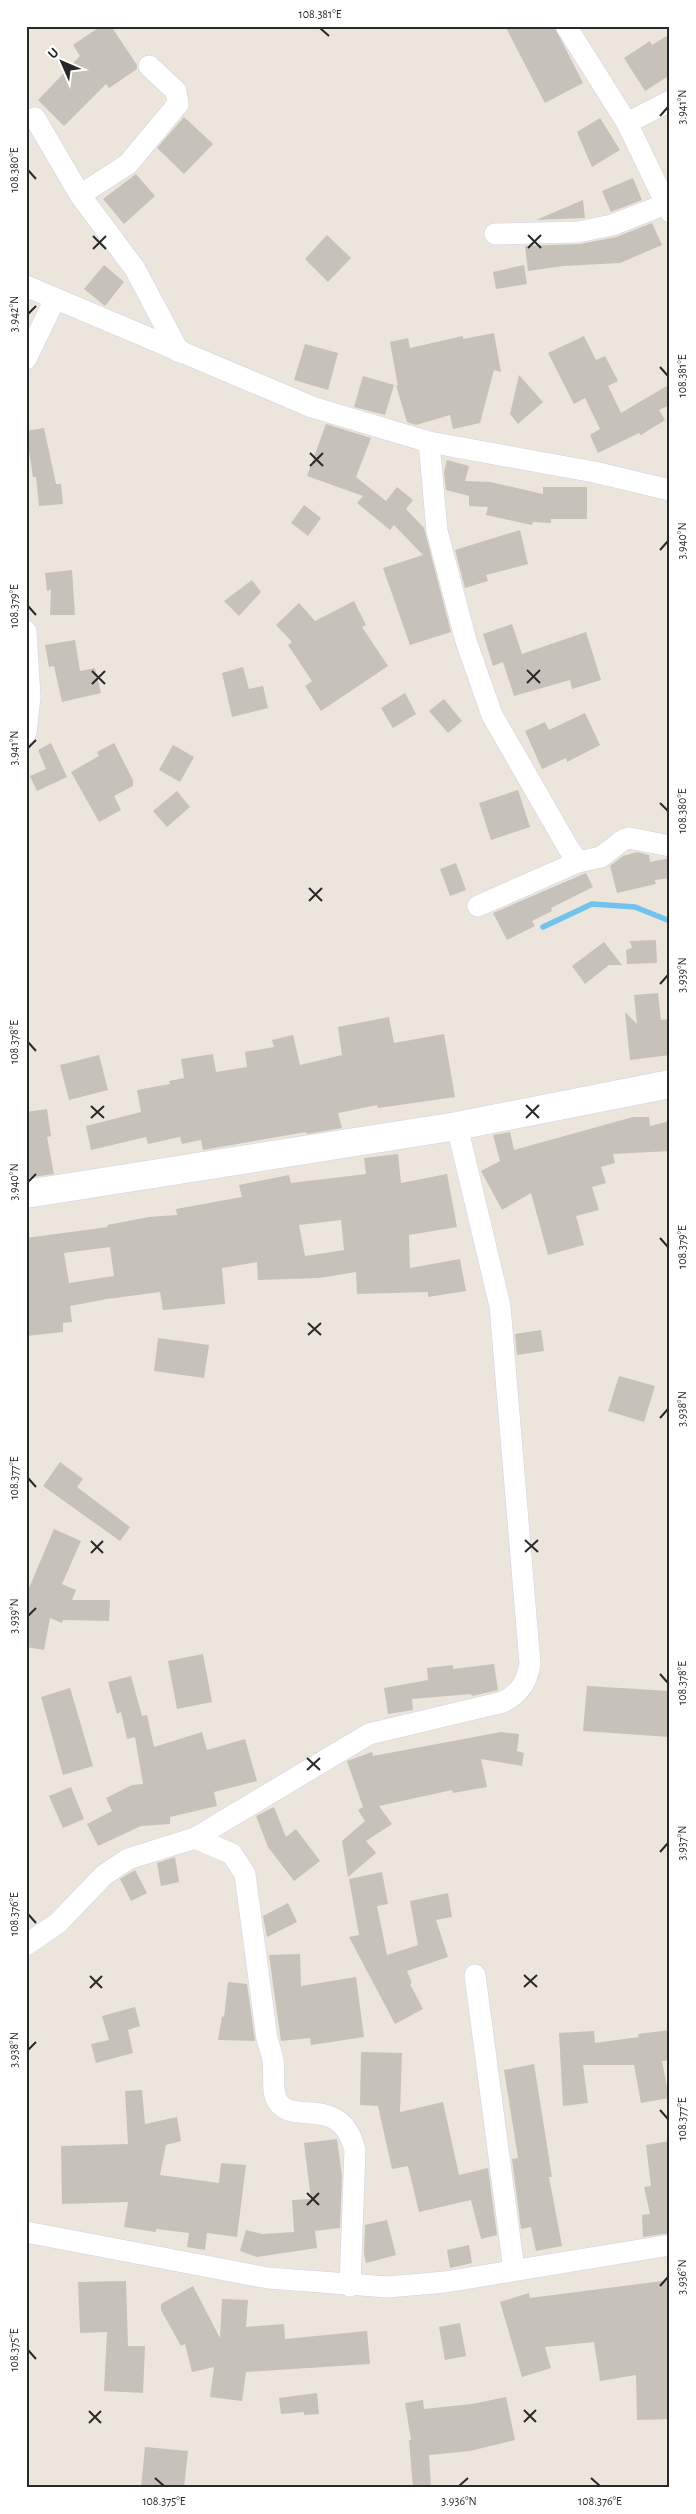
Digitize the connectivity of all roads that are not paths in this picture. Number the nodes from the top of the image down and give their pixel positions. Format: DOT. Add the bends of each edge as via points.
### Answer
graph roads {
  1 [pos="566,26"];
  2 [pos="149,66"];
  3 [pos="670,100"];
  4 [pos="34,118"];
  5 [pos="627,123"];
  6 [pos="80,195"];
  7 [pos="668,208"];
  8 [pos="495,234"];
  9 [pos="26,286"];
  10 [pos="55,299"];
  11 [pos="179,352"];
  12 [pos="26,360"];
  13 [pos="429,442"];
  14 [pos="670,490"];
  15 [pos="26,631"];
  16 [pos="26,733"];
  17 [pos="670,846"];
  18 [pos="578,862"];
  19 [pos="478,906"];
  20 [pos="670,1084"];
  21 [pos="457,1126"];
  22 [pos="26,1194"];
  23 [pos="195,1838"];
  24 [pos="26,1945"];
  25 [pos="476,1975"];
  26 [pos="26,2232"];
  27 [pos="670,2244"];
  28 [pos="514,2270"];
  29 [pos="350,2286"];
  1 -- 5 [label="street"];
  2 -- 6 [label="street" via="173,86 179,97 178,104 128,164"];
  3 -- 5 [label="street"];
  4 -- 6 [label="street"];
  5 -- 7 [label="street"];
  6 -- 11 [label="street" via="135,269"];
  7 -- 8 [label="street" via="578,232"];
  9 -- 10 [label="street"];
  10 -- 11 [label="street"];
  10 -- 12 [label="street"];
  11 -- 13 [label="street" via="312,407"];
  13 -- 14 [label="street" via="594,472"];
  13 -- 18 [label="street" via="437,531 466,641 492,715"];
  15 -- 16 [label="street" via="30,697"];
  17 -- 18 [label="street" via="630,838 601,857"];
  18 -- 19 [label="street"];
  20 -- 21 [label="street"];
  21 -- 22 [label="street"];
  21 -- 23 [label="street" via="500,1306 529,1674 524,1686 503,1702 368,1734"];
  23 -- 24 [label="street" via="128,1859 93,1886 58,1923"];
  23 -- 29 [label="street" via="232,1854 245,1874 276,2100 285,2109 338,2120 353,2139 356,2150"];
  25 -- 28 [label="street"];
  26 -- 29 [label="street" via="268,2278"];
  27 -- 28 [label="street"];
  28 -- 29 [label="street" via="445,2282 388,2287"];
}
